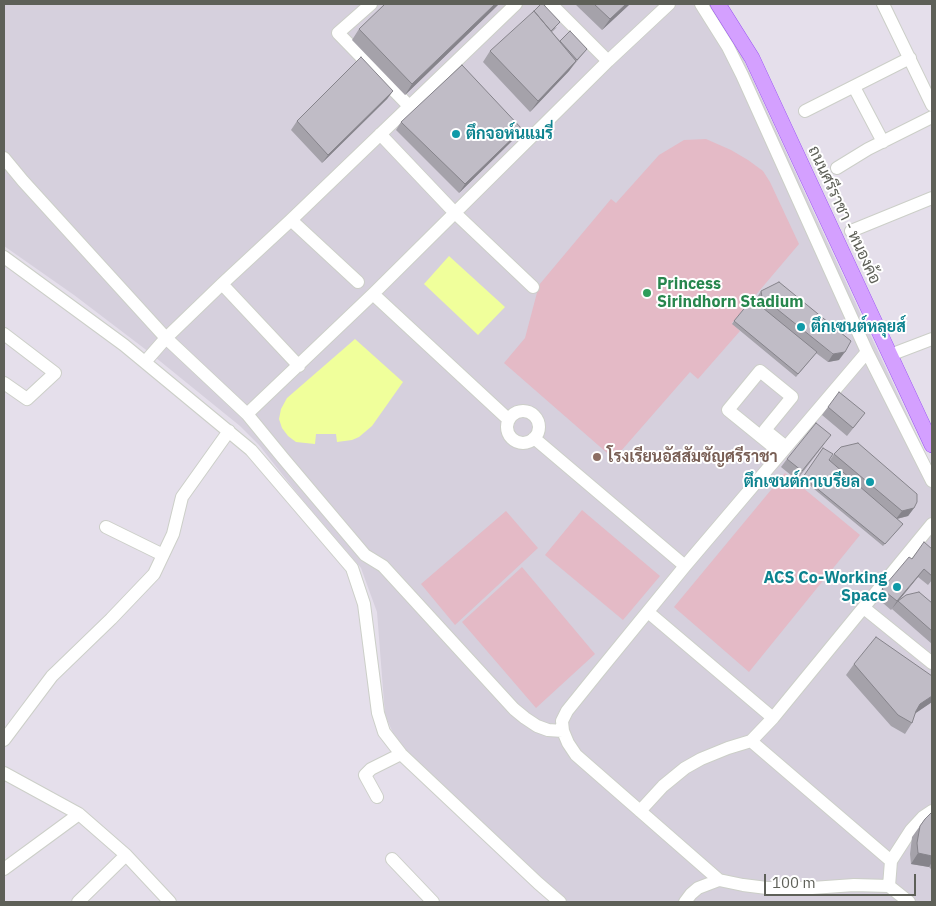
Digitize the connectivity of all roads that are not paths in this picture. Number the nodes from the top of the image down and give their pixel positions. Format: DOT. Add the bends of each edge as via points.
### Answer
graph roads {
  1 [pos="372,4"];
  2 [pos="516,4"];
  3 [pos="551,4"];
  4 [pos="668,4"];
  5 [pos="701,4"];
  6 [pos="718,4"];
  7 [pos="883,4"];
  8 [pos="910,58"];
  9 [pos="608,61"];
  10 [pos="854,87"];
  11 [pos="932,105"];
  12 [pos="410,107"];
  13 [pos="805,112"];
  14 [pos="932,117"];
  15 [pos="380,134"];
  16 [pos="883,142"];
  17 [pos="4,158"];
  18 [pos="837,168"];
  19 [pos="932,198"];
  20 [pos="455,213"];
  21 [pos="292,220"];
  22 [pos="851,231"];
  23 [pos="4,257"];
  24 [pos="358,282"];
  25 [pos="222,284"];
  26 [pos="533,287"];
  27 [pos="373,294"];
  28 [pos="4,334"];
  29 [pos="166,338"];
  30 [pos="932,339"];
  31 [pos="866,352"];
  32 [pos="890,355"];
  33 [pos="145,362"];
  34 [pos="299,366"];
  35 [pos="4,383"];
  36 [pos="248,414"];
  37 [pos="509,420"];
  38 [pos="228,432"];
  39 [pos="534,438"];
  40 [pos="932,444"];
  41 [pos="783,450"];
  42 [pos="932,481"];
  43 [pos="932,524"];
  44 [pos="106,527"];
  45 [pos="163,555"];
  46 [pos="685,566"];
  47 [pos="864,608"];
  48 [pos="648,612"];
  49 [pos="932,663"];
  50 [pos="773,718"];
  51 [pos="563,731"];
  52 [pos="4,740"];
  53 [pos="751,742"];
  54 [pos="401,754"];
  55 [pos="6,778"];
  56 [pos="377,797"];
  57 [pos="932,811"];
  58 [pos="640,812"];
  59 [pos="79,814"];
  60 [pos="126,856"];
  61 [pos="392,859"];
  62 [pos="891,861"];
  63 [pos="4,869"];
  64 [pos="719,880"];
  65 [pos="889,886"];
  66 [pos="78,902"];
  67 [pos="170,902"];
  68 [pos="433,902"];
  69 [pos="560,902"];
  70 [pos="685,902"];
  71 [pos="909,902"];
  1 -- 12 [label="street" via="338,33"];
  2 -- 12 [label="street"];
  3 -- 9 [label="street"];
  4 -- 9 [label="street"];
  5 -- 31 [label="street" via="742,75"];
  6 -- 32 [label="main road, ถนนศรีราชา - หนองค้อ" via="752,58"];
  7 -- 8 [label="street"];
  8 -- 10 [label="street"];
  8 -- 11 [label="street"];
  9 -- 20 [label="street"];
  10 -- 13 [label="street"];
  10 -- 16 [label="street"];
  12 -- 15 [label="street"];
  14 -- 16 [label="street"];
  15 -- 20 [label="street"];
  15 -- 21 [label="street"];
  16 -- 18 [label="street"];
  17 -- 29 [label="street"];
  19 -- 22 [label="street"];
  20 -- 26 [label="street"];
  20 -- 27 [label="street"];
  21 -- 24 [label="street"];
  21 -- 25 [label="street"];
  23 -- 33 [label="street"];
  25 -- 29 [label="street"];
  25 -- 34 [label="street"];
  27 -- 34 [label="street"];
  27 -- 37 [label="street"];
  28 -- 35 [label="street" via="55,372 27,399"];
  29 -- 33 [label="street"];
  29 -- 36 [label="street"];
  30 -- 32 [label="street"];
  31 -- 41 [label="street"];
  31 -- 42 [label="street"];
  32 -- 40 [label="main road, ถนนศรีราชา - หนองค้อ"];
  33 -- 38 [label="street"];
  34 -- 36 [label="street"];
  36 -- 51 [label="street" via="365,555 383,566 514,709 537,726"];
  37 -- 39 [label="street" via="507,430 512,438 526,443"];
  37 -- 39 [label="street" via="516,412 532,414 538,428"];
  38 -- 45 [label="street" via="182,497 173,534"];
  38 -- 54 [label="street" via="251,450 352,568 364,604 378,713 384,732"];
  39 -- 46 [label="street"];
  41 -- 41 [label="street" via="728,410 760,371 792,397 765,430"];
  41 -- 46 [label="street"];
  43 -- 47 [label="street"];
  44 -- 45 [label="street"];
  45 -- 52 [label="street" via="154,574 52,676"];
  46 -- 48 [label="street"];
  47 -- 49 [label="street"];
  47 -- 50 [label="street"];
  48 -- 50 [label="street"];
  48 -- 51 [label="street" via="568,711 562,721"];
  50 -- 53 [label="street"];
  51 -- 58 [label="street" via="576,755"];
  53 -- 58 [label="street" via="728,748 686,768 663,786"];
  53 -- 62 [label="street"];
  54 -- 56 [label="street" via="365,775"];
  54 -- 69 [label="street"];
  55 -- 59 [label="street"];
  57 -- 62 [label="street" via="911,830"];
  58 -- 64 [label="street"];
  59 -- 60 [label="street"];
  59 -- 63 [label="street"];
  60 -- 66 [label="street"];
  60 -- 67 [label="street"];
  61 -- 68 [label="street"];
  62 -- 65 [label="street"];
  64 -- 65 [label="street" via="767,888"];
  64 -- 70 [label="street" via="698,888"];
  65 -- 71 [label="street"];
}
